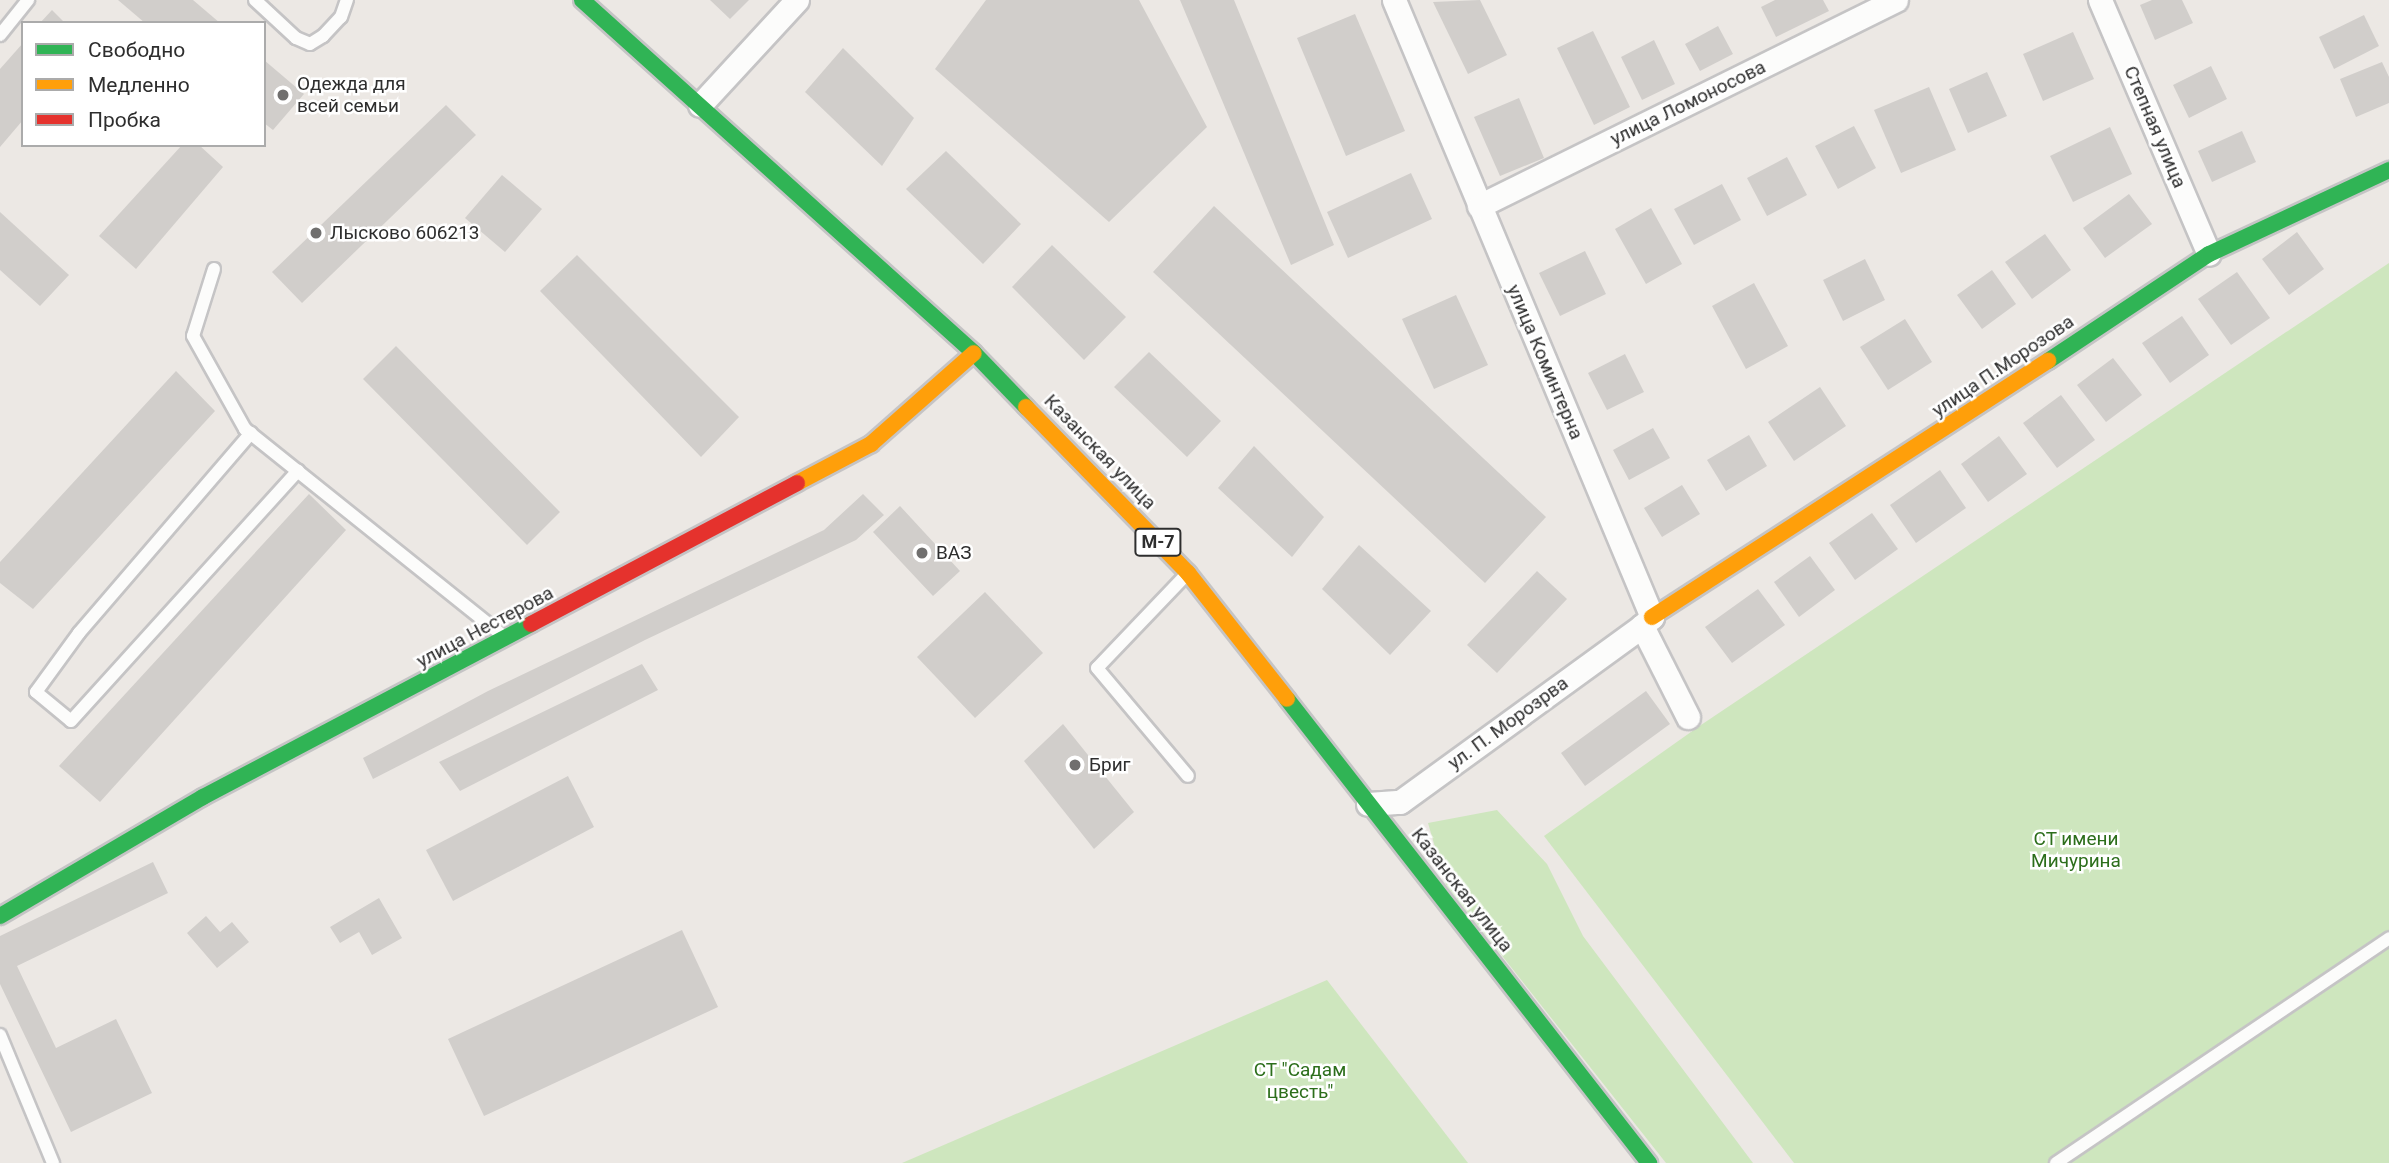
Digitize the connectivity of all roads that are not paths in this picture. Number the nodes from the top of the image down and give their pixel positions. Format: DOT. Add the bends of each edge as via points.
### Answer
graph roads {
  1 [pos="28,0"];
  2 [pos="255,0"];
  3 [pos="347,0"];
  4 [pos="582,0"];
  5 [pos="796,0"];
  6 [pos="1394,0"];
  7 [pos="1896,0"];
  8 [pos="2100,0"];
  9 [pos="0,35"];
  10 [pos="700,105"];
  11 [pos="2389,170"];
  12 [pos="1479,206"];
  13 [pos="2209,254"];
  14 [pos="214,270"];
  15 [pos="974,353"];
  16 [pos="251,433"];
  17 [pos="298,471"];
  18 [pos="1188,573"];
  19 [pos="1647,622"];
  20 [pos="507,640"];
  21 [pos="1688,717"];
  22 [pos="1188,776"];
  23 [pos="1368,804"];
  24 [pos="0,916"];
  25 [pos="2389,938"];
  26 [pos="0,1035"];
  27 [pos="53,1163"];
  28 [pos="1649,1163"];
  29 [pos="2056,1163"];
  1 -- 9 [label="lane"];
  2 -- 3 [label="lane" via="296,38 310,44 341,17"];
  4 -- 10 [label="main road, Казанская улица / М-7"];
  5 -- 10 [label="street"];
  6 -- 12 [label="street, улица Коминтерна"];
  7 -- 12 [label="street, улица Ломоносова"];
  8 -- 13 [label="street, Степная улица"];
  10 -- 15 [label="main road, Казанская улица / М-7"];
  11 -- 13 [label="main road, улица П.Морозова"];
  12 -- 19 [label="street, улица Коминтерна"];
  13 -- 19 [label="main road, улица П.Морозова"];
  14 -- 16 [label="lane" via="193,336"];
  15 -- 18 [label="main road, Казанская улица / М-7"];
  15 -- 20 [label="main road, улица Нестерова" via="871,444"];
  16 -- 17 [label="lane"];
  16 -- 17 [label="lane" via="79,633 36,692 71,721"];
  17 -- 20 [label="lane"];
  18 -- 22 [label="lane" via="1097,668"];
  18 -- 23 [label="main road, Казанская улица / М-7"];
  19 -- 21 [label="street, улица Коминтерна"];
  19 -- 23 [label="street, ул. П. Морозрва" via="1400,802"];
  20 -- 24 [label="main road, улица Нестерова" via="203,797"];
  23 -- 28 [label="main road, Казанская улица / М-7"];
  25 -- 29 [label="lane"];
  26 -- 27 [label="lane"];
}
